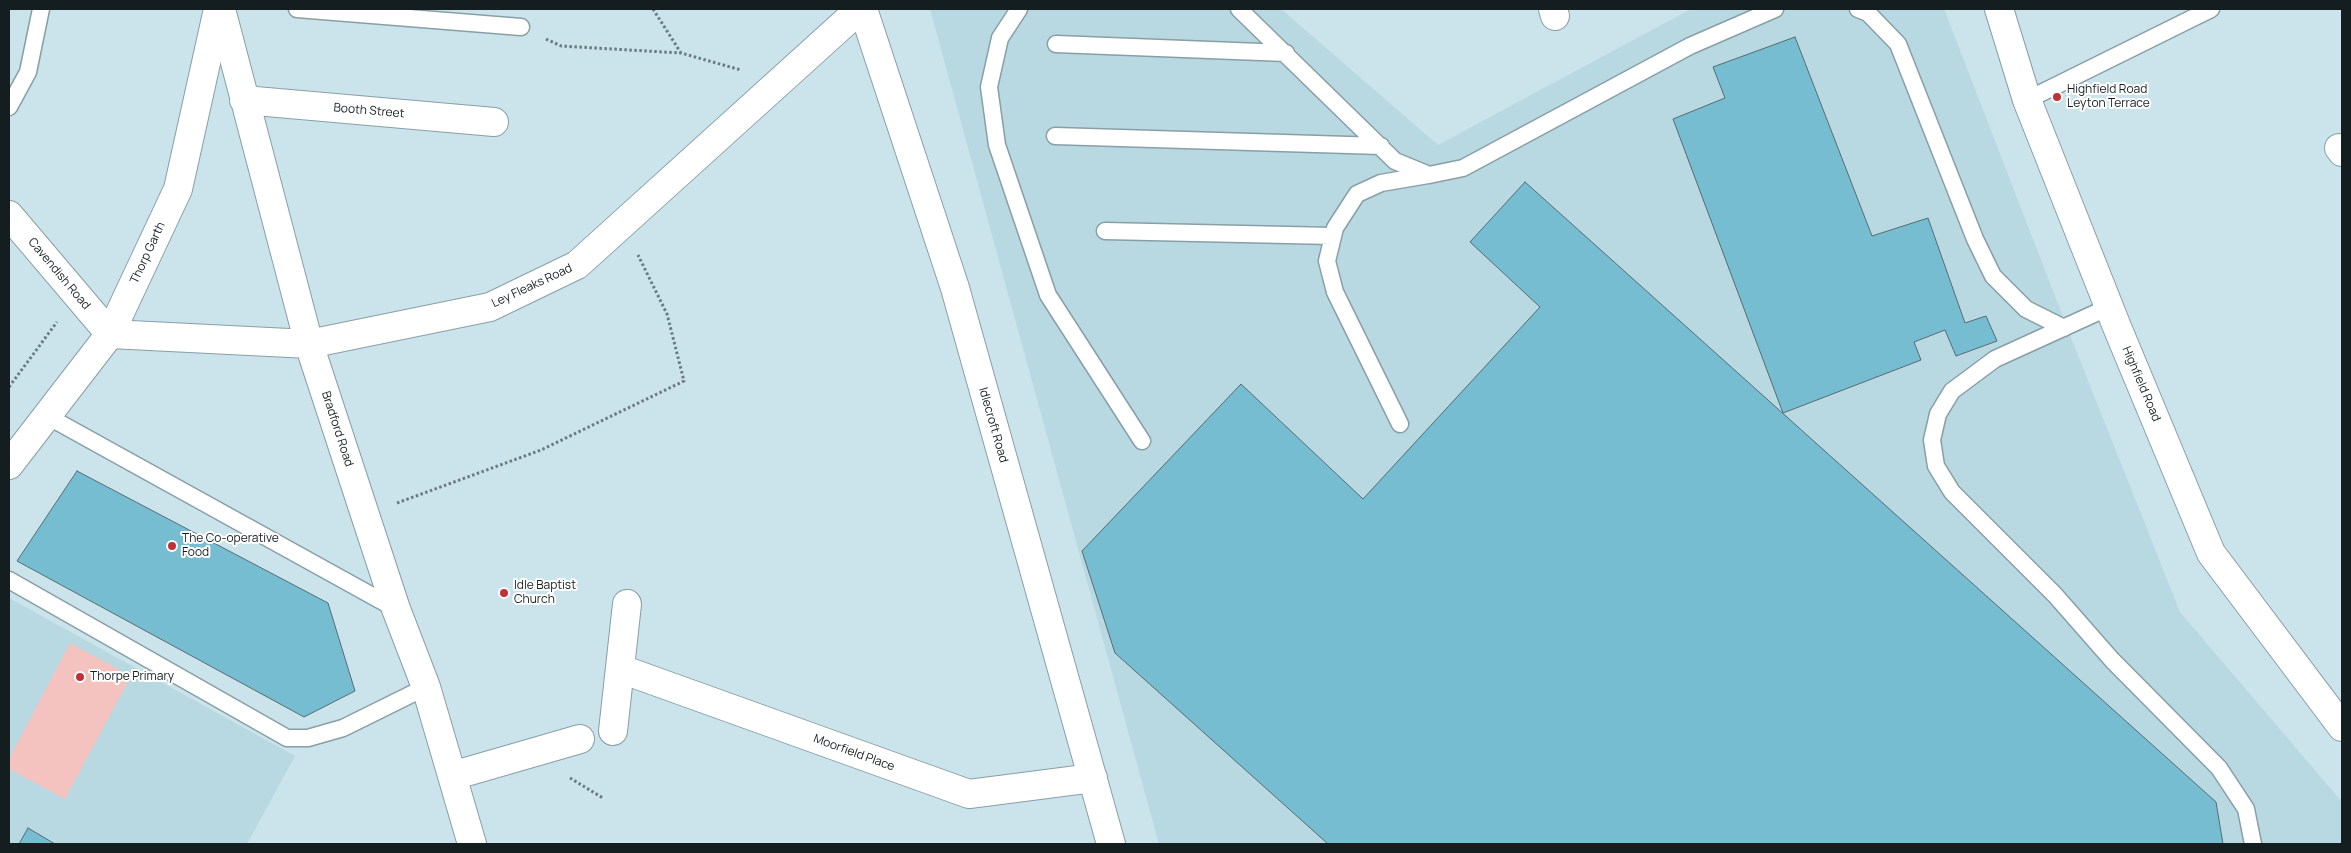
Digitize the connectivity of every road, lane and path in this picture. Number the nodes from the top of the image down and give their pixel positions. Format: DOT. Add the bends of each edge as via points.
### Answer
graph roads {
  1 [pos="41,9"];
  2 [pos="220,9"];
  3 [pos="297,9"];
  4 [pos="653,9"];
  5 [pos="861,9"];
  6 [pos="1019,9"];
  7 [pos="1239,9"];
  8 [pos="1775,9"];
  9 [pos="1858,9"];
  10 [pos="1999,9"];
  11 [pos="2211,9"];
  12 [pos="521,27"];
  13 [pos="1056,44"];
  14 [pos="681,53"];
  15 [pos="1286,53"];
  16 [pos="781,80"];
  17 [pos="244,100"];
  18 [pos="2027,100"];
  19 [pos="9,107"];
  20 [pos="494,122"];
  21 [pos="1055,136"];
  22 [pos="1381,146"];
  23 [pos="1428,175"];
  24 [pos="9,215"];
  25 [pos="623,223"];
  26 [pos="1105,230"];
  27 [pos="1333,236"];
  28 [pos="77,295"];
  29 [pos="2109,307"];
  30 [pos="2064,328"];
  31 [pos="110,334"];
  32 [pos="309,344"];
  33 [pos="9,387"];
  34 [pos="47,416"];
  35 [pos="1400,424"];
  36 [pos="1142,441"];
  37 [pos="9,465"];
  38 [pos="394,504"];
  39 [pos="9,580"];
  40 [pos="627,604"];
  41 [pos="396,609"];
  42 [pos="620,669"];
  43 [pos="426,687"];
  44 [pos="2342,727"];
  45 [pos="613,731"];
  46 [pos="580,739"];
  47 [pos="452,776"];
  48 [pos="1093,778"];
  49 [pos="472,844"];
  50 [pos="1111,844"];
  51 [pos="2253,844"];
  1 -- 19 [label="lane" via="28,72"];
  2 -- 17 [label="street, Bradford Road"];
  2 -- 31 [label="street, Thorp Garth" via="178,189"];
  3 -- 12 [label="lane"];
  4 -- 14 [label="path"];
  5 -- 16 [label="street, Ley Fleaks Road"];
  5 -- 48 [label="street, Idlecroft Road" via="954,288"];
  6 -- 36 [label="lane" via="1000,38 989,87 997,145 1048,295"];
  7 -- 15 [label="lane"];
  8 -- 23 [label="lane" via="1690,46 1463,168"];
  9 -- 30 [label="lane" via="1868,13 1898,44 1975,239 1993,276 2026,309"];
  10 -- 18 [label="street, Highfield Road"];
  11 -- 18 [label="lane"];
  12 -- 14 [label="path" via="561,46"];
  13 -- 15 [label="lane"];
  14 -- 16 [label="path"];
  15 -- 22 [label="lane"];
  16 -- 25 [label="street, Ley Fleaks Road"];
  17 -- 20 [label="street, Booth Street"];
  17 -- 32 [label="street, Bradford Road"];
  18 -- 29 [label="street, Highfield Road"];
  21 -- 22 [label="lane"];
  22 -- 23 [label="lane" via="1395,161"];
  23 -- 27 [label="lane" via="1381,183 1357,194"];
  24 -- 28 [label="street, Cavendish Road"];
  25 -- 32 [label="street, Ley Fleaks Road" via="577,265 490,307"];
  25 -- 38 [label="path" via="667,314 684,381 541,450"];
  26 -- 27 [label="lane"];
  27 -- 35 [label="lane" via="1327,261 1335,292"];
  28 -- 31 [label="street, Cavendish Road"];
  28 -- 33 [label="path"];
  29 -- 30 [label="lane"];
  29 -- 44 [label="street, Highfield Road" via="2211,553"];
  30 -- 51 [label="lane" via="1996,359 1952,390 1938,414 1932,440 1936,466 1952,492 2219,768 2246,809"];
  31 -- 32 [label="street, Ley Fleaks Road"];
  31 -- 34 [label="street, Thorp Garth"];
  32 -- 41 [label="street, Bradford Road"];
  34 -- 37 [label="street, Thorp Garth"];
  34 -- 41 [label="lane"];
  39 -- 43 [label="lane" via="287,738 308,738 343,728"];
  40 -- 42 [label="street"];
  41 -- 43 [label="street, Bradford Road"];
  42 -- 45 [label="street"];
  42 -- 48 [label="street, Moorfield Place" via="969,794"];
  43 -- 47 [label="street, Bradford Road"];
  46 -- 47 [label="street"];
  47 -- 49 [label="street, Bradford Road"];
  48 -- 50 [label="street, Idlecroft Road"];
}
